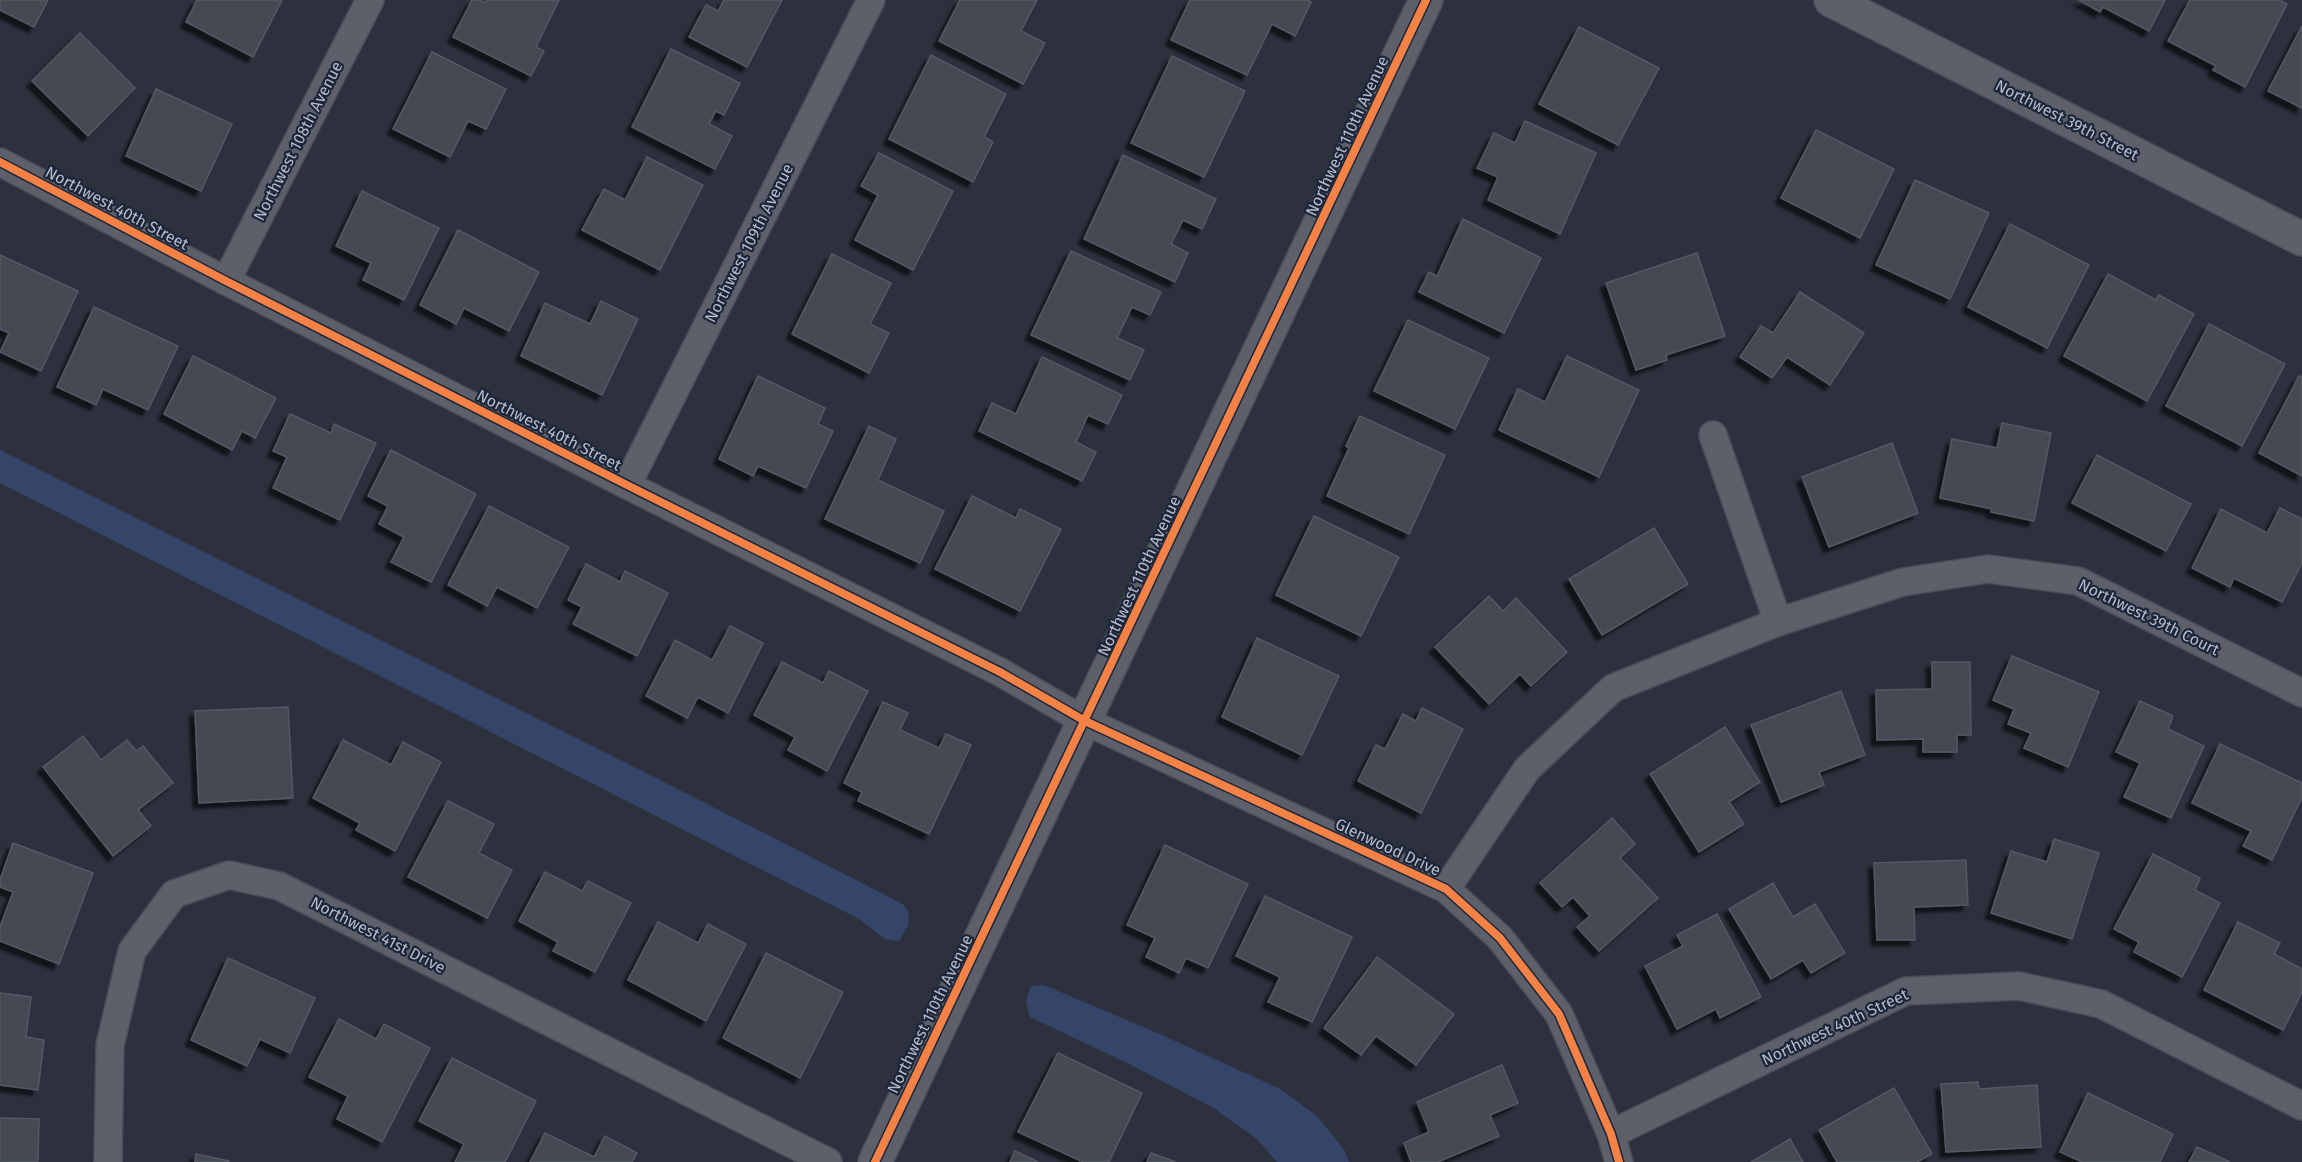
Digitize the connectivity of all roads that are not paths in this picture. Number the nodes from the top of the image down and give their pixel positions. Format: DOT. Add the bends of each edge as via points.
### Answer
graph roads {
  1 [pos="370,0"];
  2 [pos="871,0"];
  3 [pos="1426,0"];
  4 [pos="1831,0"];
  5 [pos="0,162"];
  6 [pos="2302,239"];
  7 [pos="226,281"];
  8 [pos="1713,435"];
  9 [pos="627,485"];
  10 [pos="1778,622"];
  11 [pos="2302,693"];
  12 [pos="1085,721"];
  13 [pos="1446,889"];
  14 [pos="2302,1106"];
  15 [pos="1611,1134"];
  16 [pos="108,1162"];
  17 [pos="828,1162"];
  18 [pos="874,1162"];
  19 [pos="1619,1162"];
  1 -- 7 [label="street, Northwest 108th Avenue"];
  2 -- 9 [label="street, Northwest 109th Avenue"];
  3 -- 12 [label="street, Northwest 110th Avenue"];
  4 -- 6 [label="street, Northwest 39th Street"];
  5 -- 7 [label="street, Northwest 40th Street"];
  7 -- 9 [label="street, Northwest 40th Street"];
  8 -- 10 [label="street"];
  9 -- 12 [label="street, Northwest 40th Street" via="1000,672"];
  10 -- 11 [label="street, Northwest 39th Court" via="1903,582 1988,569 2078,581"];
  10 -- 13 [label="street, Northwest 39th Court" via="1613,688 1527,769"];
  12 -- 13 [label="street, Glenwood Drive"];
  12 -- 18 [label="street, Northwest 110th Avenue"];
  13 -- 15 [label="street, Glenwood Drive" via="1500,938 1559,1014"];
  14 -- 15 [label="street, Northwest 40th Street" via="2102,1004 2019,986 1906,991"];
  15 -- 19 [label="street, Glenwood Drive"];
  16 -- 17 [label="street, Northwest 41st Drive" via="110,1045 132,951 174,894 229,875 279,886"];
}
